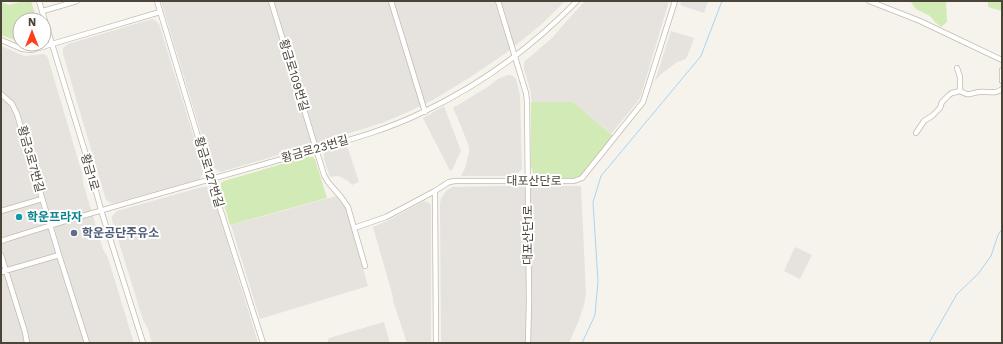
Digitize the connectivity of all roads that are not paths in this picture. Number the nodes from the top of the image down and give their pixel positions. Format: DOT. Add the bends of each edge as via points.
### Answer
graph roads {
  1 [pos="39,1"];
  2 [pos="77,1"];
  3 [pos="157,1"];
  4 [pos="271,1"];
  5 [pos="391,1"];
  6 [pos="498,1"];
  7 [pos="577,1"];
  8 [pos="675,1"];
  9 [pos="869,1"];
  10 [pos="43,11"];
  11 [pos="160,12"];
  12 [pos="1,40"];
  13 [pos="52,44"];
  14 [pos="12,45"];
  15 [pos="515,57"];
  16 [pos="1002,60"];
  17 [pos="957,68"];
  18 [pos="1002,70"];
  19 [pos="1002,81"];
  20 [pos="1002,89"];
  21 [pos="960,92"];
  22 [pos="1,94"];
  23 [pos="425,112"];
  24 [pos="916,133"];
  25 [pos="317,149"];
  26 [pos="212,180"];
  27 [pos="528,181"];
  28 [pos="435,191"];
  29 [pos="42,199"];
  30 [pos="101,210"];
  31 [pos="1,212"];
  32 [pos="50,225"];
  33 [pos="354,228"];
  34 [pos="1,241"];
  35 [pos="1,255"];
  36 [pos="59,255"];
  37 [pos="365,266"];
  38 [pos="3,272"];
  39 [pos="27,343"];
  40 [pos="87,343"];
  41 [pos="143,343"];
  42 [pos="263,343"];
  43 [pos="436,343"];
  44 [pos="528,343"];
  1 -- 10 [label="street, 황금1로"];
  2 -- 10 [label="street"];
  3 -- 11 [label="street, 황금로127번길"];
  4 -- 25 [label="street, 황금로109번길"];
  5 -- 23 [label="street"];
  6 -- 15 [label="street"];
  7 -- 15 [label="street, 황금로23번길" via="544,34"];
  8 -- 27 [label="street, 대포산단로" via="643,102 586,174 580,180 574,181"];
  9 -- 16 [label="street" via="920,21"];
  11 -- 13 [label="street"];
  11 -- 26 [label="street, 황금로127번길"];
  12 -- 14 [label="street"];
  13 -- 30 [label="street, 황금1로"];
  15 -- 23 [label="street, 황금로23번길" via="467,89"];
  15 -- 27 [label="street, 대포산단1로" via="527,102"];
  17 -- 21 [label="street" via="961,81"];
  18 -- 19 [label="street"];
  20 -- 21 [label="street" via="996,93"];
  21 -- 24 [label="street" via="949,95"];
  22 -- 29 [label="street, 황금3로7번길" via="12,104 17,114"];
  23 -- 25 [label="street, 황금로23번길" via="387,128"];
  25 -- 26 [label="street, 황금로23번길"];
  25 -- 33 [label="street, 황금로109번길" via="326,178 348,207"];
  26 -- 30 [label="street, 황금로23번길"];
  26 -- 42 [label="street, 황금로127번길"];
  27 -- 28 [label="street, 대포산단로" via="455,181"];
  27 -- 44 [label="street, 대포산단1로"];
  28 -- 33 [label="street, 대포산단로" via="386,217"];
  28 -- 43 [label="street"];
  29 -- 31 [label="street"];
  29 -- 32 [label="street, 황금3로7번길"];
  30 -- 32 [label="street, 황금로23번길"];
  30 -- 41 [label="street, 황금1로"];
  32 -- 34 [label="street, 황금로23번길"];
  32 -- 36 [label="street, 황금3로7번길"];
  33 -- 37 [label="street, 황금로109번길"];
  35 -- 38 [label="street"];
  36 -- 38 [label="street"];
  36 -- 40 [label="street, 황금3로7번길"];
  38 -- 39 [label="street"];
}
